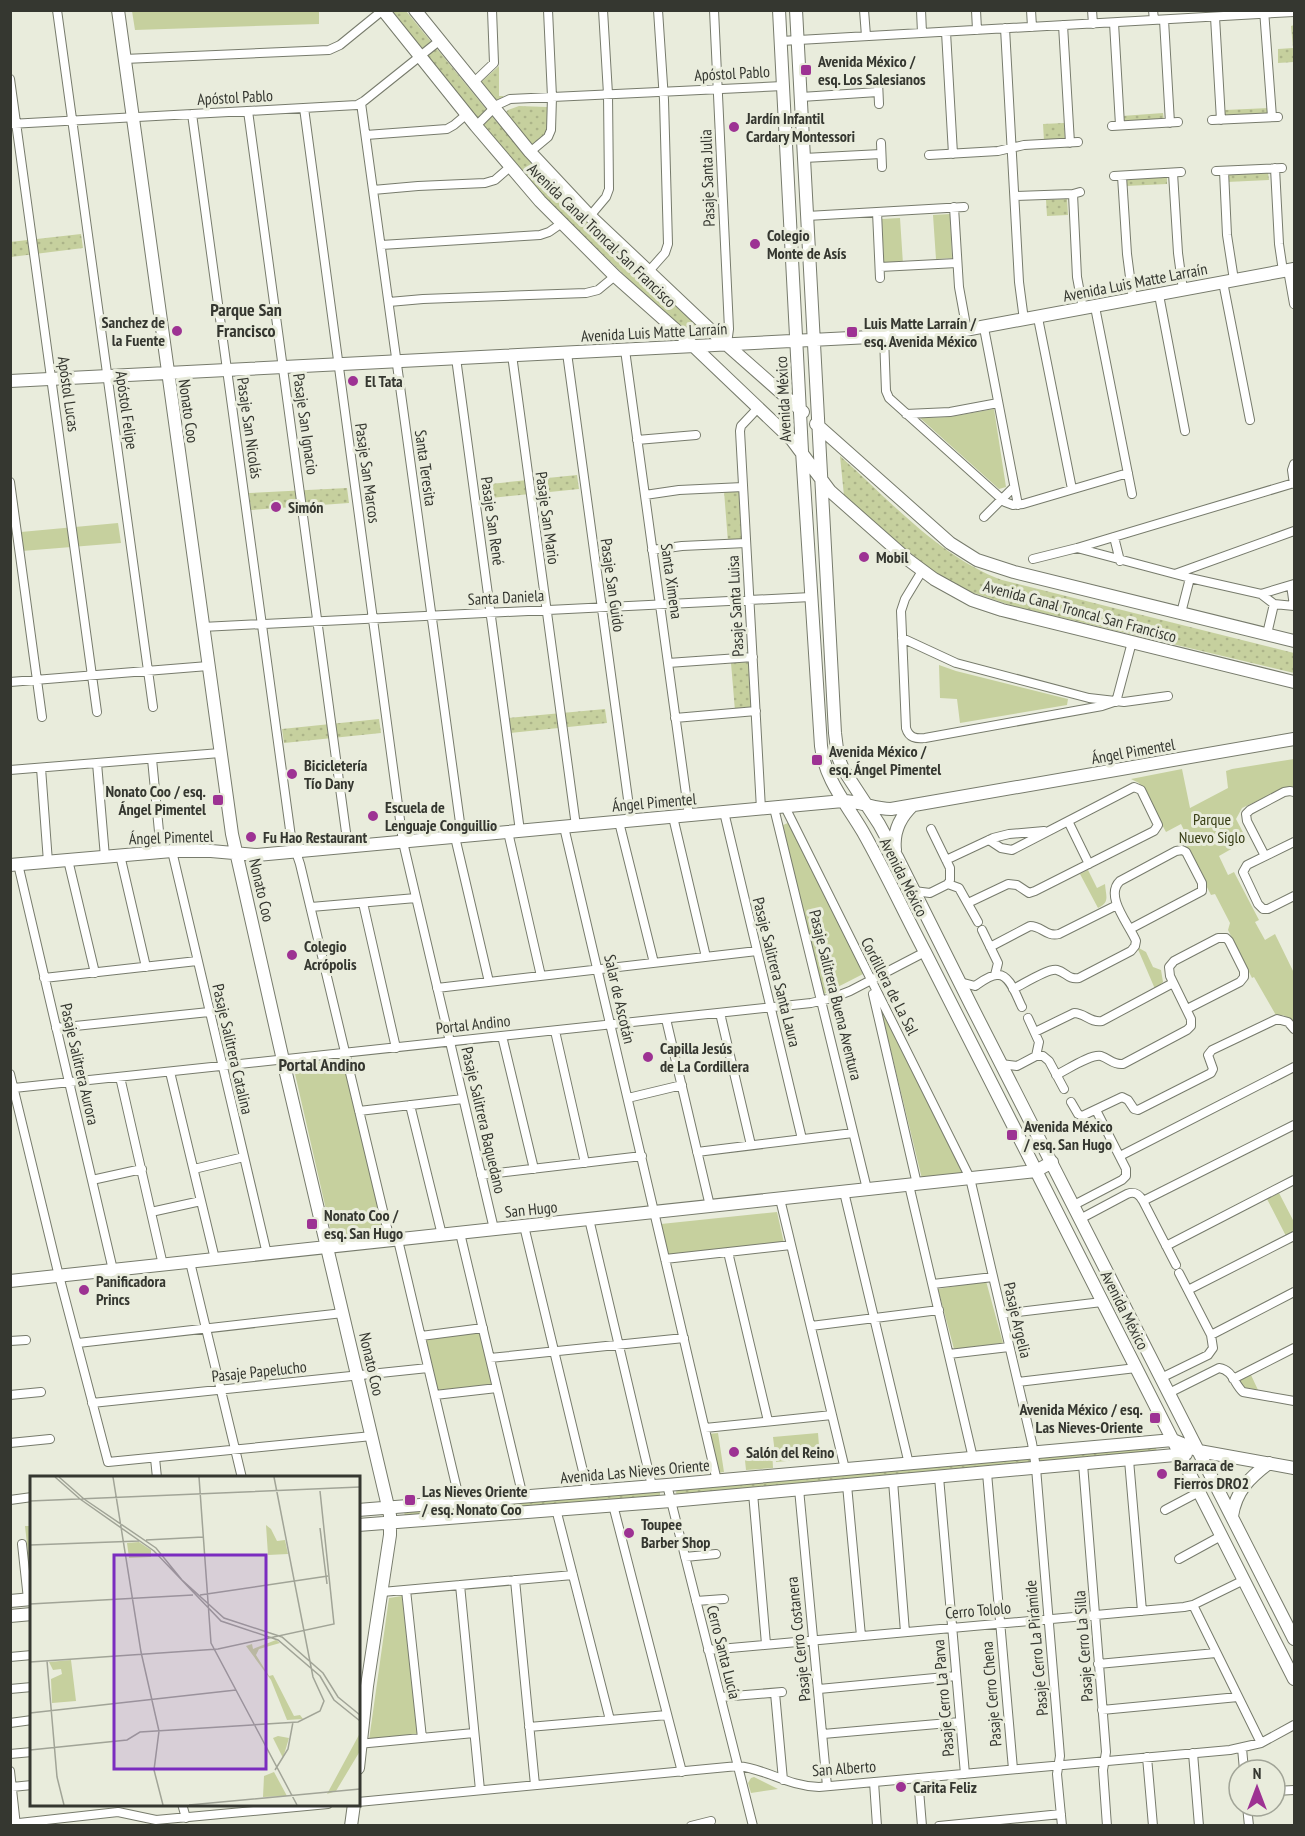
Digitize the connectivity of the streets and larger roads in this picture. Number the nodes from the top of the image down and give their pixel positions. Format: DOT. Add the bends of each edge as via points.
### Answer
graph roads {
  1 [pos="57,10"];
  2 [pos="118,10"];
  3 [pos="383,10"];
  4 [pos="415,10"];
  5 [pos="492,10"];
  6 [pos="548,10"];
  7 [pos="603,10"];
  8 [pos="658,10"];
  9 [pos="714,10"];
  10 [pos="779,10"];
  11 [pos="796,10"];
  12 [pos="864,10"];
  13 [pos="921,10"];
  14 [pos="976,10"];
  15 [pos="1031,10"];
  16 [pos="1092,10"];
  17 [pos="1153,10"];
  18 [pos="1264,12"];
  19 [pos="1294,12"];
  20 [pos="1211,15"];
  21 [pos="1154,20"];
  22 [pos="1164,20"];
  23 [pos="1114,22"];
  24 [pos="1093,24"];
  25 [pos="1063,25"];
  26 [pos="1032,27"];
  27 [pos="1005,28"];
  28 [pos="977,30"];
  29 [pos="946,32"];
  30 [pos="922,33"];
  31 [pos="866,36"];
  32 [pos="798,40"];
  33 [pos="439,41"];
  34 [pos="781,41"];
  35 [pos="420,56"];
  36 [pos="124,59"];
  37 [pos="10,79"];
  38 [pos="878,81"];
  39 [pos="473,83"];
  40 [pos="783,86"];
  41 [pos="718,89"];
  42 [pos="663,91"];
  43 [pos="878,92"];
  44 [pos="608,94"];
  45 [pos="552,97"];
  46 [pos="801,97"];
  47 [pos="361,103"];
  48 [pos="879,104"];
  49 [pos="304,108"];
  50 [pos="494,108"];
  51 [pos="248,111"];
  52 [pos="192,114"];
  53 [pos="467,114"];
  54 [pos="132,117"];
  55 [pos="72,121"];
  56 [pos="14,124"];
  57 [pos="476,126"];
  58 [pos="366,135"];
  59 [pos="881,142"];
  60 [pos="1012,148"];
  61 [pos="530,152"];
  62 [pos="881,154"];
  63 [pos="952,154"];
  64 [pos="929,155"];
  65 [pos="804,158"];
  66 [pos="882,166"];
  67 [pos="510,167"];
  68 [pos="373,190"];
  69 [pos="1015,196"];
  70 [pos="954,207"];
  71 [pos="964,207"];
  72 [pos="877,212"];
  73 [pos="590,216"];
  74 [pos="807,216"];
  75 [pos="562,223"];
  76 [pos="381,245"];
  77 [pos="957,263"];
  78 [pos="879,267"];
  79 [pos="1289,270"];
  80 [pos="649,271"];
  81 [pos="615,276"];
  82 [pos="880,278"];
  83 [pos="1229,281"];
  84 [pos="1183,290"];
  85 [pos="1159,295"];
  86 [pos="1133,300"];
  87 [pos="389,302"];
  88 [pos="1294,304"];
  89 [pos="1089,308"];
  90 [pos="1038,318"];
  91 [pos="1024,321"];
  92 [pos="984,328"];
  93 [pos="967,331"];
  94 [pos="884,337"];
  95 [pos="814,340"];
  96 [pos="797,341"];
  97 [pos="758,343"];
  98 [pos="727,344"];
  99 [pos="693,346"];
  100 [pos="625,350"];
  101 [pos="567,353"];
  102 [pos="512,356"];
  103 [pos="456,358"];
  104 [pos="397,361"];
  105 [pos="338,364"];
  106 [pos="750,365"];
  107 [pos="283,367"];
  108 [pos="227,370"];
  109 [pos="167,373"];
  110 [pos="107,376"];
  111 [pos="52,379"];
  112 [pos="10,381"];
  113 [pos="998,404"];
  114 [pos="758,408"];
  115 [pos="800,410"];
  116 [pos="906,414"];
  117 [pos="1250,420"];
  118 [pos="819,427"];
  119 [pos="1185,431"];
  120 [pos="696,435"];
  121 [pos="637,440"];
  122 [pos="802,451"];
  123 [pos="1294,464"];
  124 [pos="1128,473"];
  125 [pos="822,480"];
  126 [pos="10,482"];
  127 [pos="1294,483"];
  128 [pos="743,487"];
  129 [pos="1014,487"];
  130 [pos="1072,489"];
  131 [pos="645,495"];
  132 [pos="1132,495"];
  133 [pos="1002,499"];
  134 [pos="1017,505"];
  135 [pos="984,517"];
  136 [pos="1294,531"];
  137 [pos="1114,537"];
  138 [pos="746,543"];
  139 [pos="1077,548"];
  140 [pos="652,550"];
  141 [pos="1033,559"];
  142 [pos="1120,561"];
  143 [pos="1201,563"];
  144 [pos="922,571"];
  145 [pos="1174,574"];
  146 [pos="1195,579"];
  147 [pos="1293,585"];
  148 [pos="1261,594"];
  149 [pos="811,597"];
  150 [pos="750,600"];
  151 [pos="660,604"];
  152 [pos="1274,604"];
  153 [pos="1294,606"];
  154 [pos="601,607"];
  155 [pos="545,610"];
  156 [pos="490,613"];
  157 [pos="1181,613"];
  158 [pos="432,616"];
  159 [pos="373,619"];
  160 [pos="317,621"];
  161 [pos="262,624"];
  162 [pos="202,627"];
  163 [pos="1267,634"];
  164 [pos="903,638"];
  165 [pos="1294,641"];
  166 [pos="1132,642"];
  167 [pos="753,657"];
  168 [pos="668,663"];
  169 [pos="208,666"];
  170 [pos="148,671"];
  171 [pos="92,675"];
  172 [pos="37,680"];
  173 [pos="10,682"];
  174 [pos="1294,682"];
  175 [pos="1168,696"];
  176 [pos="1115,702"];
  177 [pos="153,707"];
  178 [pos="756,711"];
  179 [pos="97,712"];
  180 [pos="42,717"];
  181 [pos="675,718"];
  182 [pos="1294,739"];
  183 [pos="220,753"];
  184 [pos="152,759"];
  185 [pos="97,763"];
  186 [pos="41,768"];
  187 [pos="10,770"];
  188 [pos="1294,792"];
  189 [pos="843,801"];
  190 [pos="867,805"];
  191 [pos="913,806"];
  192 [pos="780,807"];
  193 [pos="761,809"];
  194 [pos="724,812"];
  195 [pos="689,816"];
  196 [pos="673,817"];
  197 [pos="1068,821"];
  198 [pos="625,822"];
  199 [pos="570,827"];
  200 [pos="931,829"];
  201 [pos="1050,830"];
  202 [pos="514,832"];
  203 [pos="459,837"];
  204 [pos="989,840"];
  205 [pos="403,842"];
  206 [pos="1294,842"];
  207 [pos="348,847"];
  208 [pos="166,852"];
  209 [pos="296,852"];
  210 [pos="236,854"];
  211 [pos="120,855"];
  212 [pos="896,855"];
  213 [pos="1265,856"];
  214 [pos="105,857"];
  215 [pos="68,860"];
  216 [pos="946,860"];
  217 [pos="48,862"];
  218 [pos="14,864"];
  219 [pos="1089,864"];
  220 [pos="948,884"];
  221 [pos="914,891"];
  222 [pos="930,893"];
  223 [pos="1294,896"];
  224 [pos="416,898"];
  225 [pos="363,903"];
  226 [pos="968,903"];
  227 [pos="1117,905"];
  228 [pos="311,908"];
  229 [pos="925,914"];
  230 [pos="1130,929"];
  231 [pos="990,946"];
  232 [pos="757,951"];
  233 [pos="925,952"];
  234 [pos="706,957"];
  235 [pos="197,961"];
  236 [pos="654,963"];
  237 [pos="146,967"];
  238 [pos="598,969"];
  239 [pos="95,973"];
  240 [pos="995,975"];
  241 [pos="541,976"];
  242 [pos="44,978"];
  243 [pos="870,980"];
  244 [pos="489,982"];
  245 [pos="959,982"];
  246 [pos="1173,983"];
  247 [pos="975,986"];
  248 [pos="437,988"];
  249 [pos="1013,989"];
  250 [pos="822,1001"];
  251 [pos="971,1005"];
  252 [pos="770,1007"];
  253 [pos="1022,1007"];
  254 [pos="1187,1010"];
  255 [pos="209,1012"];
  256 [pos="720,1013"];
  257 [pos="1028,1018"];
  258 [pos="666,1019"];
  259 [pos="611,1024"];
  260 [pos="56,1028"];
  261 [pos="1294,1029"];
  262 [pos="555,1031"];
  263 [pos="1035,1032"];
  264 [pos="502,1036"];
  265 [pos="450,1042"];
  266 [pos="396,1048"];
  267 [pos="345,1053"];
  268 [pos="1036,1056"];
  269 [pos="283,1060"];
  270 [pos="1001,1064"];
  271 [pos="222,1066"];
  272 [pos="1017,1066"];
  273 [pos="1294,1067"];
  274 [pos="170,1072"];
  275 [pos="10,1074"];
  276 [pos="1056,1075"];
  277 [pos="120,1077"];
  278 [pos="69,1082"];
  279 [pos="682,1085"];
  280 [pos="1013,1087"];
  281 [pos="14,1088"];
  282 [pos="1064,1089"];
  283 [pos="628,1098"];
  284 [pos="463,1099"];
  285 [pos="1071,1102"];
  286 [pos="410,1105"];
  287 [pos="1096,1110"];
  288 [pos="359,1111"];
  289 [pos="1294,1125"];
  290 [pos="853,1133"];
  291 [pos="802,1139"];
  292 [pos="751,1145"];
  293 [pos="697,1152"];
  294 [pos="642,1156"];
  295 [pos="1120,1156"];
  296 [pos="244,1157"];
  297 [pos="1052,1162"];
  298 [pos="585,1163"];
  299 [pos="141,1169"];
  300 [pos="194,1169"];
  301 [pos="534,1169"];
  302 [pos="1036,1171"];
  303 [pos="481,1175"];
  304 [pos="970,1178"];
  305 [pos="92,1180"];
  306 [pos="1294,1180"];
  307 [pos="913,1184"];
  308 [pos="867,1189"];
  309 [pos="844,1192"];
  310 [pos="780,1199"];
  311 [pos="201,1201"];
  312 [pos="1143,1201"];
  313 [pos="1074,1205"];
  314 [pos="710,1206"];
  315 [pos="152,1212"];
  316 [pos="655,1212"];
  317 [pos="589,1219"];
  318 [pos="1080,1219"];
  319 [pos="524,1226"];
  320 [pos="494,1229"];
  321 [pos="460,1233"];
  322 [pos="442,1235"];
  323 [pos="1294,1236"];
  324 [pos="394,1240"];
  325 [pos="791,1245"];
  326 [pos="1166,1246"];
  327 [pos="327,1247"];
  328 [pos="728,1252"];
  329 [pos="267,1254"];
  330 [pos="215,1259"];
  331 [pos="665,1259"];
  332 [pos="190,1262"];
  333 [pos="164,1265"];
  334 [pos="113,1270"];
  335 [pos="59,1276"];
  336 [pos="993,1277"];
  337 [pos="10,1281"];
  338 [pos="933,1284"];
  339 [pos="1188,1290"];
  340 [pos="1294,1292"];
  341 [pos="1102,1302"];
  342 [pos="939,1310"];
  343 [pos="343,1313"];
  344 [pos="1002,1314"];
  345 [pos="874,1318"];
  346 [pos="811,1326"];
  347 [pos="483,1328"];
  348 [pos="206,1329"];
  349 [pos="1211,1335"];
  350 [pos="421,1336"];
  351 [pos="684,1338"];
  352 [pos="26,1340"];
  353 [pos="10,1341"];
  354 [pos="78,1342"];
  355 [pos="618,1345"];
  356 [pos="1009,1347"];
  357 [pos="1294,1348"];
  358 [pos="554,1352"];
  359 [pos="949,1354"];
  360 [pos="490,1358"];
  361 [pos="428,1368"];
  362 [pos="1136,1368"];
  363 [pos="357,1376"];
  364 [pos="1161,1378"];
  365 [pos="1233,1379"];
  366 [pos="1017,1382"];
  367 [pos="497,1388"];
  368 [pos="221,1390"];
  369 [pos="41,1392"];
  370 [pos="1169,1393"];
  371 [pos="10,1395"];
  372 [pos="435,1395"];
  373 [pos="1294,1401"];
  374 [pos="92,1403"];
  375 [pos="832,1415"];
  376 [pos="768,1421"];
  377 [pos="705,1428"];
  378 [pos="372,1436"];
  379 [pos="50,1439"];
  380 [pos="1173,1440"];
  381 [pos="10,1443"];
  382 [pos="235,1450"];
  383 [pos="1199,1451"];
  384 [pos="1034,1453"];
  385 [pos="1180,1455"];
  386 [pos="155,1458"];
  387 [pos="973,1458"];
  388 [pos="1129,1460"];
  389 [pos="1269,1463"];
  390 [pos="909,1464"];
  391 [pos="1083,1464"];
  392 [pos="1036,1468"];
  393 [pos="1294,1468"];
  394 [pos="845,1469"];
  395 [pos="987,1473"];
  396 [pos="157,1476"];
  397 [pos="242,1476"];
  398 [pos="939,1477"];
  399 [pos="717,1481"];
  400 [pos="893,1481"];
  401 [pos="666,1485"];
  402 [pos="847,1485"];
  403 [pos="652,1486"];
  404 [pos="799,1489"];
  405 [pos="588,1492"];
  406 [pos="1199,1492"];
  407 [pos="753,1494"];
  408 [pos="30,1497"];
  409 [pos="523,1497"];
  410 [pos="10,1500"];
  411 [pos="671,1501"];
  412 [pos="460,1502"];
  413 [pos="614,1505"];
  414 [pos="389,1508"];
  415 [pos="556,1509"];
  416 [pos="360,1510"];
  417 [pos="1165,1510"];
  418 [pos="1232,1516"];
  419 [pos="391,1522"];
  420 [pos="360,1525"];
  421 [pos="1221,1536"];
  422 [pos="22,1545"];
  423 [pos="716,1554"];
  424 [pos="685,1557"];
  425 [pos="1179,1559"];
  426 [pos="573,1575"];
  427 [pos="515,1580"];
  428 [pos="1244,1580"];
  429 [pos="460,1585"];
  430 [pos="406,1590"];
  431 [pos="382,1592"];
  432 [pos="30,1599"];
  433 [pos="724,1599"];
  434 [pos="10,1601"];
  435 [pos="696,1601"];
  436 [pos="1192,1605"];
  437 [pos="1142,1611"];
  438 [pos="30,1614"];
  439 [pos="1095,1615"];
  440 [pos="10,1616"];
  441 [pos="1049,1619"];
  442 [pos="1000,1623"];
  443 [pos="952,1628"];
  444 [pos="905,1632"];
  445 [pos="861,1636"];
  446 [pos="1294,1639"];
  447 [pos="813,1640"];
  448 [pos="766,1644"];
  449 [pos="708,1650"];
  450 [pos="1216,1653"];
  451 [pos="30,1655"];
  452 [pos="10,1657"];
  453 [pos="1098,1664"];
  454 [pos="956,1676"];
  455 [pos="1294,1679"];
  456 [pos="30,1687"];
  457 [pos="10,1689"];
  458 [pos="819,1689"];
  459 [pos="721,1697"];
  460 [pos="1238,1697"];
  461 [pos="1102,1710"];
  462 [pos="668,1715"];
  463 [pos="30,1720"];
  464 [pos="610,1720"];
  465 [pos="960,1722"];
  466 [pos="10,1723"];
  467 [pos="1294,1725"];
  468 [pos="529,1727"];
  469 [pos="474,1733"];
  470 [pos="822,1734"];
  471 [pos="422,1738"];
  472 [pos="1261,1743"];
  473 [pos="360,1744"];
  474 [pos="1242,1748"];
  475 [pos="30,1752"];
  476 [pos="1193,1753"];
  477 [pos="10,1754"];
  478 [pos="1147,1757"];
  479 [pos="1243,1758"];
  480 [pos="1105,1761"];
  481 [pos="1059,1765"];
  482 [pos="738,1767"];
  483 [pos="1013,1769"];
  484 [pos="10,1771"];
  485 [pos="682,1772"];
  486 [pos="965,1774"];
  487 [pos="918,1778"];
  488 [pos="783,1780"];
  489 [pos="874,1782"];
  490 [pos="30,1785"];
  491 [pos="535,1785"];
  492 [pos="827,1786"];
  493 [pos="12,1787"];
  494 [pos="480,1790"];
  495 [pos="360,1802"];
  496 [pos="183,1806"];
  497 [pos="308,1806"];
  498 [pos="354,1806"];
  499 [pos="117,1808"];
  500 [pos="1061,1814"];
  501 [pos="186,1818"];
  502 [pos="711,1821"];
  503 [pos="150,1823"];
  504 [pos="14,1824"];
  505 [pos="351,1826"];
  506 [pos="691,1826"];
  507 [pos="753,1826"];
  508 [pos="877,1826"];
  509 [pos="922,1826"];
  510 [pos="939,1826"];
  511 [pos="1062,1826"];
  512 [pos="1107,1826"];
  513 [pos="1153,1826"];
  514 [pos="1199,1826"];
  1 -- 55 [label="street, Apóstol Felipe"];
  2 -- 36 [label="street, Nonato Coo"];
  3 -- 35 [label="street, Avenida Canal Troncal San Francisco"];
  3 -- 36 [label="street" via="329,50"];
  4 -- 33 [label="street, Avenida Canal Troncal San Francisco"];
  5 -- 39 [label="street" via="494,63"];
  6 -- 45 [label="street"];
  7 -- 44 [label="street"];
  8 -- 42 [label="street"];
  9 -- 41 [label="street, Pasaje Santa Julia"];
  10 -- 34 [label="street, Avenida México"];
  11 -- 32 [label="street, Avenida México"];
  12 -- 31 [label="street"];
  13 -- 30 [label="street"];
  14 -- 28 [label="street"];
  15 -- 26 [label="street"];
  16 -- 24 [label="street"];
  17 -- 21 [label="street"];
  18 -- 19 [label="street"];
  18 -- 20 [label="street"];
  18 -- 20 [label="street" via="1275,117 1216,120"];
  20 -- 22 [label="street"];
  21 -- 22 [label="street"];
  21 -- 23 [label="street"];
  22 -- 23 [label="street" via="1174,122 1116,126"];
  23 -- 24 [label="street"];
  24 -- 25 [label="street"];
  25 -- 26 [label="street"];
  25 -- 60 [label="street" via="1074,142"];
  26 -- 27 [label="street"];
  27 -- 28 [label="street"];
  27 -- 60 [label="street"];
  28 -- 29 [label="street"];
  29 -- 30 [label="street"];
  29 -- 63 [label="street"];
  30 -- 31 [label="street"];
  31 -- 32 [label="street"];
  32 -- 34 [label="street"];
  32 -- 46 [label="street, Avenida México"];
  33 -- 35 [label="street"];
  33 -- 39 [label="street, Avenida Canal Troncal San Francisco"];
  34 -- 40 [label="street, Avenida México"];
  35 -- 47 [label="street"];
  35 -- 53 [label="street, Avenida Canal Troncal San Francisco"];
  36 -- 54 [label="street, Nonato Coo"];
  37 -- 56 [label="street, Apóstol Lucas"];
  38 -- 43 [label="street"];
  39 -- 50 [label="street, Avenida Canal Troncal San Francisco"];
  40 -- 41 [label="street, Apóstol Pablo"];
  40 -- 96 [label="street, Avenida México"];
  41 -- 42 [label="street, Apóstol Pablo"];
  41 -- 98 [label="street, Pasaje Santa Julia"];
  42 -- 44 [label="street, Apóstol Pablo"];
  42 -- 80 [label="street" via="668,247"];
  43 -- 46 [label="street"];
  43 -- 48 [label="street"];
  44 -- 45 [label="street, Apóstol Pablo"];
  44 -- 73 [label="street" via="609,189"];
  45 -- 50 [label="street, Apóstol Pablo" via="510,99"];
  45 -- 61 [label="street" via="550,132"];
  46 -- 65 [label="street, Avenida México"];
  47 -- 49 [label="street, Apóstol Pablo"];
  47 -- 58 [label="street, Santa Teresita"];
  49 -- 51 [label="street, Apóstol Pablo"];
  49 -- 105 [label="street, Pasaje San Marcos"];
  50 -- 57 [label="street, Apóstol Pablo"];
  50 -- 61 [label="street, Avenida Canal Troncal San Francisco"];
  51 -- 52 [label="street, Apóstol Pablo"];
  51 -- 107 [label="street, Pasaje San Ignacio"];
  52 -- 54 [label="street, Apóstol Pablo"];
  52 -- 108 [label="street, Pasaje San Nicolás"];
  53 -- 57 [label="street, Avenida Canal Troncal San Francisco"];
  53 -- 58 [label="street" via="447,129"];
  54 -- 55 [label="street, Apóstol Pablo"];
  54 -- 109 [label="street, Nonato Coo"];
  55 -- 56 [label="street, Apóstol Pablo"];
  55 -- 110 [label="street, Apóstol Felipe"];
  56 -- 111 [label="street, Apóstol Lucas"];
  57 -- 67 [label="street, Avenida Canal Troncal San Francisco"];
  58 -- 68 [label="street, Santa Teresita"];
  59 -- 62 [label="street"];
  60 -- 63 [label="street"];
  60 -- 69 [label="street"];
  61 -- 73 [label="street, Avenida Canal Troncal San Francisco"];
  62 -- 65 [label="street"];
  62 -- 66 [label="street"];
  63 -- 64 [label="street"];
  65 -- 74 [label="street, Avenida México"];
  67 -- 68 [label="street" via="485,183"];
  67 -- 75 [label="street, Avenida Canal Troncal San Francisco"];
  68 -- 76 [label="street, Santa Teresita"];
  69 -- 89 [label="street" via="1076,193 1077,277"];
  69 -- 91 [label="street"];
  70 -- 71 [label="street"];
  70 -- 72 [label="street"];
  70 -- 77 [label="street"];
  72 -- 74 [label="street"];
  72 -- 78 [label="street"];
  73 -- 80 [label="street, Avenida Canal Troncal San Francisco"];
  74 -- 95 [label="street, Avenida México"];
  75 -- 76 [label="street" via="540,235"];
  75 -- 81 [label="street, Avenida Canal Troncal San Francisco"];
  76 -- 87 [label="street, Santa Teresita"];
  77 -- 78 [label="street"];
  77 -- 93 [label="street"];
  78 -- 82 [label="street"];
  79 -- 83 [label="street, Avenida Luis Matte Larraín"];
  79 -- 83 [label="street" via="1279,244 1278,168 1220,171"];
  79 -- 88 [label="street"];
  80 -- 98 [label="street, Avenida Canal Troncal San Francisco"];
  81 -- 87 [label="street" via="598,290 586,293"];
  81 -- 99 [label="street, Avenida Canal Troncal San Francisco"];
  83 -- 84 [label="street, Avenida Luis Matte Larraín"];
  83 -- 117 [label="street"];
  84 -- 85 [label="street, Avenida Luis Matte Larraín"];
  84 -- 86 [label="street" via="1178,253 1177,173 1118,176"];
  85 -- 86 [label="street, Avenida Luis Matte Larraín"];
  85 -- 119 [label="street"];
  86 -- 89 [label="street, Avenida Luis Matte Larraín"];
  87 -- 104 [label="street, Santa Teresita"];
  89 -- 90 [label="street, Avenida Luis Matte Larraín"];
  89 -- 124 [label="street"];
  90 -- 91 [label="street, Avenida Luis Matte Larraín"];
  90 -- 130 [label="street"];
  91 -- 92 [label="street, Avenida Luis Matte Larraín"];
  92 -- 93 [label="street, Avenida Luis Matte Larraín"];
  92 -- 113 [label="street"];
  93 -- 94 [label="street, Avenida Luis Matte Larraín"];
  94 -- 95 [label="street, Avenida Luis Matte Larraín"];
  94 -- 116 [label="street" via="886,391"];
  95 -- 96 [label="street, Avenida Luis Matte Larraín"];
  95 -- 118 [label="street, Avenida México"];
  96 -- 97 [label="street, Avenida Luis Matte Larraín"];
  96 -- 115 [label="street, Avenida México"];
  97 -- 98 [label="street, Avenida Luis Matte Larraín"];
  97 -- 106 [label="street"];
  98 -- 99 [label="street, Avenida Luis Matte Larraín"];
  98 -- 106 [label="street, Avenida Canal Troncal San Francisco"];
  99 -- 100 [label="street, Avenida Luis Matte Larraín"];
  99 -- 114 [label="street, Avenida Canal Troncal San Francisco"];
  100 -- 101 [label="street, Avenida Luis Matte Larraín"];
  100 -- 121 [label="street, Santa Ximena"];
  101 -- 102 [label="street, Avenida Luis Matte Larraín"];
  101 -- 154 [label="street, Pasaje San Guido"];
  102 -- 103 [label="street, Avenida Luis Matte Larraín"];
  102 -- 155 [label="street, Pasaje San Mario"];
  103 -- 104 [label="street, Avenida Luis Matte Larraín"];
  103 -- 156 [label="street, Pasaje San René"];
  104 -- 105 [label="street, Avenida Luis Matte Larraín"];
  104 -- 158 [label="street, Santa Teresita"];
  105 -- 107 [label="street, Avenida Luis Matte Larraín"];
  105 -- 159 [label="street, Pasaje San Marcos"];
  106 -- 115 [label="street, Avenida Canal Troncal San Francisco"];
  107 -- 108 [label="street, Avenida Luis Matte Larraín"];
  107 -- 160 [label="street, Pasaje San Ignacio"];
  108 -- 109 [label="street, Avenida Luis Matte Larraín"];
  108 -- 161 [label="street, Pasaje San Nicolás"];
  109 -- 110 [label="street, Avenida Luis Matte Larraín"];
  109 -- 162 [label="street, Nonato Coo"];
  110 -- 111 [label="street, Avenida Luis Matte Larraín"];
  110 -- 170 [label="street, Apóstol Felipe"];
  111 -- 112 [label="street, Avenida Luis Matte Larraín"];
  111 -- 171 [label="street, Apóstol Lucas"];
  113 -- 116 [label="street"];
  113 -- 129 [label="street"];
  114 -- 122 [label="street, Avenida Canal Troncal San Francisco"];
  114 -- 128 [label="street, Pasaje Santa Luisa" via="740,428"];
  115 -- 118 [label="street, Avenida Canal Troncal San Francisco"];
  115 -- 122 [label="street, Avenida México"];
  116 -- 133 [label="street"];
  118 -- 125 [label="street, Avenida México"];
  118 -- 157 [label="street, Avenida Canal Troncal San Francisco" via="950,543 970,556 1014,572"];
  120 -- 121 [label="street"];
  121 -- 131 [label="street, Santa Ximena"];
  122 -- 125 [label="street, Avenida Canal Troncal San Francisco"];
  122 -- 149 [label="street, Avenida México"];
  123 -- 127 [label="street"];
  124 -- 130 [label="street"];
  124 -- 132 [label="street"];
  125 -- 144 [label="street, Avenida Canal Troncal San Francisco"];
  125 -- 190 [label="street, Avenida México" via="837,748 843,769"];
  126 -- 172 [label="street"];
  127 -- 137 [label="street"];
  128 -- 131 [label="street"];
  128 -- 138 [label="street, Pasaje Santa Luisa"];
  129 -- 133 [label="street"];
  129 -- 134 [label="street"];
  130 -- 134 [label="street"];
  131 -- 140 [label="street, Santa Ximena"];
  133 -- 134 [label="street"];
  133 -- 135 [label="street"];
  136 -- 143 [label="street"];
  137 -- 139 [label="street"];
  137 -- 142 [label="street"];
  138 -- 140 [label="street"];
  138 -- 150 [label="street, Pasaje Santa Luisa"];
  139 -- 141 [label="street"];
  139 -- 142 [label="street"];
  140 -- 151 [label="street, Santa Ximena"];
  142 -- 145 [label="street"];
  143 -- 145 [label="street"];
  143 -- 146 [label="street"];
  144 -- 164 [label="street" via="903,603"];
  144 -- 166 [label="street, Avenida Canal Troncal San Francisco" via="958,594 987,605"];
  145 -- 146 [label="street"];
  146 -- 148 [label="street"];
  146 -- 157 [label="street"];
  147 -- 148 [label="street"];
  147 -- 153 [label="street"];
  148 -- 152 [label="street"];
  149 -- 150 [label="street, Santa Daniela"];
  149 -- 189 [label="street, Avenida México" via="821,753 830,780"];
  150 -- 151 [label="street, Santa Daniela"];
  150 -- 167 [label="street, Pasaje Santa Luisa"];
  151 -- 154 [label="street, Santa Daniela"];
  151 -- 168 [label="street, Santa Ximena"];
  152 -- 153 [label="street"];
  152 -- 163 [label="street"];
  154 -- 155 [label="street, Santa Daniela"];
  154 -- 198 [label="street, Pasaje San Guido"];
  155 -- 156 [label="street, Santa Daniela"];
  155 -- 199 [label="street, Pasaje San Mario"];
  156 -- 158 [label="street, Santa Daniela"];
  156 -- 202 [label="street, Pasaje San René"];
  157 -- 163 [label="street, Avenida Canal Troncal San Francisco"];
  158 -- 159 [label="street, Santa Daniela"];
  158 -- 203 [label="street, Santa Teresita"];
  159 -- 160 [label="street, Santa Daniela"];
  159 -- 205 [label="street, Pasaje San Marcos"];
  160 -- 161 [label="street, Santa Daniela"];
  160 -- 207 [label="street, Pasaje San Ignacio"];
  161 -- 162 [label="street, Santa Daniela"];
  161 -- 209 [label="street, Pasaje San Nicolás"];
  162 -- 169 [label="street, Nonato Coo"];
  163 -- 165 [label="street, Avenida Canal Troncal San Francisco"];
  164 -- 176 [label="street" via="956,663"];
  164 -- 176 [label="street" via="906,728 917,738"];
  166 -- 174 [label="street, Avenida Canal Troncal San Francisco"];
  166 -- 176 [label="street"];
  167 -- 168 [label="street"];
  167 -- 178 [label="street, Pasaje Santa Luisa"];
  168 -- 181 [label="street, Santa Ximena"];
  169 -- 170 [label="street"];
  169 -- 183 [label="street, Nonato Coo"];
  170 -- 171 [label="street"];
  170 -- 177 [label="street, Apóstol Felipe"];
  171 -- 172 [label="street"];
  171 -- 179 [label="street, Apóstol Lucas"];
  172 -- 173 [label="street"];
  172 -- 180 [label="street"];
  175 -- 176 [label="street"];
  178 -- 181 [label="street"];
  178 -- 193 [label="street, Pasaje Santa Luisa"];
  181 -- 195 [label="street, Santa Ximena"];
  182 -- 191 [label="street, Ángel Pimentel"];
  183 -- 184 [label="street"];
  183 -- 210 [label="street, Nonato Coo"];
  184 -- 185 [label="street"];
  184 -- 208 [label="street, Pasaje Salitrera Catalina"];
  185 -- 186 [label="street"];
  185 -- 214 [label="street"];
  186 -- 187 [label="street"];
  186 -- 217 [label="street"];
  188 -- 213 [label="street" via="1284,792 1246,814"];
  189 -- 190 [label="street, Ángel Pimentel"];
  189 -- 192 [label="street, Ángel Pimentel"];
  189 -- 233 [label="street, Avenida México"];
  190 -- 191 [label="street, Ángel Pimentel" via="891,809"];
  190 -- 212 [label="street, Avenida México"];
  191 -- 212 [label="street" via="896,831"];
  192 -- 193 [label="street, Ángel Pimentel"];
  192 -- 243 [label="street, Cordillera de La Sal"];
  192 -- 250 [label="street, Pasaje Salitrera Buena Aventura"];
  193 -- 194 [label="street, Ángel Pimentel"];
  194 -- 195 [label="street, Ángel Pimentel"];
  194 -- 232 [label="street, Pasaje Salitrera Santa Laura"];
  195 -- 196 [label="street, Ángel Pimentel"];
  196 -- 198 [label="street, Ángel Pimentel"];
  196 -- 234 [label="street"];
  197 -- 201 [label="street"];
  197 -- 219 [label="street"];
  197 -- 219 [label="street" via="1137,787 1157,822 1155,831"];
  198 -- 199 [label="street, Ángel Pimentel"];
  198 -- 236 [label="street, Pasaje San Guido"];
  199 -- 202 [label="street, Ángel Pimentel"];
  199 -- 238 [label="street, Salar de Ascotán"];
  200 -- 216 [label="street"];
  201 -- 204 [label="street"];
  201 -- 204 [label="street" via="1012,850 1004,850"];
  202 -- 203 [label="street, Ángel Pimentel"];
  202 -- 241 [label="street, Pasaje San René"];
  203 -- 205 [label="street, Ángel Pimentel"];
  203 -- 244 [label="street, Santa Teresita"];
  204 -- 216 [label="street"];
  205 -- 207 [label="street, Ángel Pimentel"];
  205 -- 224 [label="street, Pasaje Salitrera Baquedano"];
  206 -- 213 [label="street"];
  207 -- 209 [label="street, Ángel Pimentel"];
  208 -- 210 [label="street, Ángel Pimentel"];
  208 -- 211 [label="street, Ángel Pimentel"];
  208 -- 235 [label="street, Pasaje Salitrera Catalina"];
  209 -- 210 [label="street, Ángel Pimentel"];
  209 -- 228 [label="street, Pasaje San Nicolás"];
  210 -- 269 [label="street, Nonato Coo"];
  211 -- 214 [label="street, Ángel Pimentel"];
  211 -- 237 [label="street"];
  212 -- 221 [label="street, Avenida México"];
  213 -- 223 [label="street" via="1243,869 1259,906 1268,909"];
  214 -- 215 [label="street, Ángel Pimentel"];
  215 -- 217 [label="street, Ángel Pimentel"];
  215 -- 239 [label="street"];
  216 -- 220 [label="street" via="951,872"];
  217 -- 218 [label="street, Ángel Pimentel"];
  218 -- 242 [label="street, Pasaje Salitrera Aurora"];
  219 -- 226 [label="street" via="1032,892 1008,884"];
  220 -- 222 [label="street"];
  220 -- 226 [label="street" via="959,888"];
  221 -- 222 [label="street"];
  221 -- 229 [label="street, Avenida México"];
  222 -- 229 [label="street"];
  224 -- 225 [label="street"];
  224 -- 248 [label="street, Pasaje Salitrera Baquedano"];
  225 -- 228 [label="street"];
  225 -- 266 [label="street"];
  226 -- 231 [label="street"];
  227 -- 230 [label="street"];
  227 -- 230 [label="street" via="1113,890 1120,881 1176,851 1187,854 1202,883 1202,891"];
  227 -- 231 [label="street" via="1059,934 1049,935 1030,926"];
  228 -- 267 [label="street, Pasaje San Nicolás"];
  229 -- 245 [label="street, Avenida México"];
  230 -- 249 [label="street" via="1136,941 1131,951 1079,978 1052,970"];
  231 -- 240 [label="street" via="998,963"];
  232 -- 234 [label="street"];
  232 -- 252 [label="street, Pasaje Salitrera Santa Laura"];
  233 -- 243 [label="street, Portal Andino"];
  233 -- 302 [label="street, Avenida México"];
  234 -- 236 [label="street"];
  235 -- 237 [label="street"];
  235 -- 255 [label="street, Pasaje Salitrera Catalina"];
  236 -- 238 [label="street"];
  237 -- 239 [label="street"];
  238 -- 241 [label="street"];
  238 -- 259 [label="street, Salar de Ascotán"];
  239 -- 242 [label="street"];
  240 -- 247 [label="street"];
  240 -- 249 [label="street" via="1006,978"];
  241 -- 244 [label="street"];
  242 -- 260 [label="street, Pasaje Salitrera Aurora"];
  243 -- 250 [label="street, Portal Andino"];
  243 -- 304 [label="street, Cordillera de La Sal"];
  243 -- 307 [label="street"];
  244 -- 248 [label="street"];
  245 -- 247 [label="street"];
  245 -- 251 [label="street, Avenida México"];
  246 -- 254 [label="street"];
  246 -- 254 [label="street" via="1169,970 1174,961 1221,937 1228,939 1244,971 1242,980"];
  246 -- 263 [label="street" via="1102,1021 1074,1013"];
  247 -- 251 [label="street"];
  248 -- 265 [label="street, Pasaje Salitrera Baquedano"];
  249 -- 253 [label="street"];
  250 -- 252 [label="street, Portal Andino"];
  250 -- 290 [label="street, Pasaje Salitrera Buena Aventura"];
  251 -- 270 [label="street, Avenida México"];
  252 -- 256 [label="street, Portal Andino"];
  252 -- 291 [label="street, Pasaje Salitrera Santa Laura"];
  254 -- 276 [label="street" via="1191,1022 1187,1030 1126,1062 1116,1064 1094,1056"];
  255 -- 260 [label="street"];
  255 -- 271 [label="street, Pasaje Salitrera Catalina"];
  256 -- 258 [label="street, Portal Andino"];
  256 -- 292 [label="street"];
  257 -- 263 [label="street"];
  258 -- 259 [label="street, Portal Andino"];
  258 -- 279 [label="street"];
  259 -- 262 [label="street, Portal Andino"];
  259 -- 283 [label="street, Salar de Ascotán"];
  260 -- 278 [label="street, Pasaje Salitrera Aurora"];
  261 -- 287 [label="street" via="1288,1022 1277,1020 1212,1050 1208,1055 1211,1073 1140,1110 1122,1097"];
  262 -- 264 [label="street, Portal Andino"];
  262 -- 298 [label="street"];
  263 -- 268 [label="street" via="1039,1042"];
  264 -- 265 [label="street, Portal Andino"];
  264 -- 301 [label="street"];
  265 -- 266 [label="street, Portal Andino"];
  265 -- 284 [label="street, Pasaje Salitrera Baquedano"];
  266 -- 267 [label="street, Portal Andino"];
  267 -- 269 [label="street, Portal Andino"];
  267 -- 288 [label="street, Pasaje San Nicolás"];
  268 -- 272 [label="street"];
  268 -- 276 [label="street" via="1046,1058"];
  269 -- 271 [label="street, Portal Andino"];
  269 -- 327 [label="street, Nonato Coo"];
  270 -- 272 [label="street"];
  270 -- 280 [label="street, Avenida México"];
  271 -- 274 [label="street, Portal Andino"];
  271 -- 296 [label="street, Pasaje Salitrera Catalina"];
  272 -- 280 [label="street"];
  273 -- 295 [label="street"];
  274 -- 277 [label="street, Portal Andino"];
  274 -- 300 [label="street"];
  275 -- 281 [label="street"];
  276 -- 282 [label="street"];
  277 -- 278 [label="street, Portal Andino"];
  277 -- 299 [label="street"];
  278 -- 281 [label="street, Portal Andino"];
  278 -- 305 [label="street, Pasaje Salitrera Aurora"];
  279 -- 283 [label="street"];
  279 -- 293 [label="street"];
  280 -- 297 [label="street, Avenida México"];
  281 -- 335 [label="street"];
  283 -- 294 [label="street, Salar de Ascotán"];
  284 -- 286 [label="street"];
  284 -- 303 [label="street, Pasaje Salitrera Baquedano"];
  285 -- 287 [label="street" via="1080,1115"];
  286 -- 288 [label="street"];
  286 -- 322 [label="street"];
  287 -- 295 [label="street"];
  288 -- 324 [label="street, Pasaje San Nicolás"];
  289 -- 312 [label="street"];
  290 -- 291 [label="street"];
  290 -- 308 [label="street, Pasaje Salitrera Buena Aventura"];
  291 -- 292 [label="street"];
  292 -- 293 [label="street"];
  293 -- 314 [label="street"];
  294 -- 298 [label="street"];
  294 -- 316 [label="street, Salar de Ascotán"];
  295 -- 313 [label="street" via="1126,1171 1124,1179"];
  296 -- 300 [label="street"];
  296 -- 329 [label="street, Pasaje Salitrera Catalina"];
  297 -- 302 [label="street, San Hugo"];
  297 -- 313 [label="street, Avenida México"];
  298 -- 301 [label="street"];
  299 -- 305 [label="street"];
  299 -- 315 [label="street"];
  300 -- 311 [label="street"];
  301 -- 303 [label="street"];
  302 -- 304 [label="street, San Hugo"];
  302 -- 341 [label="street, Avenida México"];
  303 -- 320 [label="street, Pasaje Salitrera Baquedano"];
  304 -- 307 [label="street, San Hugo"];
  304 -- 336 [label="street, Pasaje Argelia"];
  305 -- 334 [label="street, Pasaje Salitrera Aurora"];
  306 -- 326 [label="street"];
  307 -- 308 [label="street, San Hugo"];
  307 -- 338 [label="street"];
  308 -- 309 [label="street, San Hugo"];
  309 -- 310 [label="street, San Hugo"];
  309 -- 345 [label="street"];
  310 -- 314 [label="street, San Hugo"];
  310 -- 325 [label="street"];
  311 -- 315 [label="street"];
  311 -- 330 [label="street"];
  312 -- 318 [label="street" via="1137,1194 1129,1193"];
  312 -- 326 [label="street"];
  313 -- 318 [label="street, Avenida México"];
  314 -- 316 [label="street, San Hugo"];
  315 -- 333 [label="street"];
  316 -- 317 [label="street, San Hugo"];
  316 -- 331 [label="street, Salar de Ascotán"];
  317 -- 319 [label="street, San Hugo"];
  317 -- 355 [label="street"];
  318 -- 364 [label="street, Avenida México"];
  319 -- 320 [label="street, San Hugo"];
  319 -- 358 [label="street"];
  320 -- 321 [label="street, San Hugo"];
  321 -- 322 [label="street, San Hugo"];
  321 -- 347 [label="street"];
  322 -- 324 [label="street, San Hugo"];
  323 -- 339 [label="street"];
  324 -- 327 [label="street, San Hugo"];
  324 -- 350 [label="street, Pasaje San Nicolás"];
  325 -- 328 [label="street"];
  325 -- 346 [label="street"];
  326 -- 339 [label="street"];
  327 -- 329 [label="street, San Hugo"];
  327 -- 343 [label="street, Nonato Coo"];
  328 -- 331 [label="street"];
  328 -- 376 [label="street"];
  329 -- 330 [label="street, San Hugo"];
  330 -- 332 [label="street, San Hugo"];
  331 -- 351 [label="street, Salar de Ascotán"];
  332 -- 333 [label="street, San Hugo"];
  332 -- 348 [label="street"];
  333 -- 334 [label="street, San Hugo"];
  334 -- 335 [label="street, San Hugo"];
  335 -- 337 [label="street, San Hugo"];
  335 -- 354 [label="street"];
  336 -- 338 [label="street"];
  336 -- 344 [label="street, Pasaje Argelia"];
  338 -- 342 [label="street"];
  339 -- 349 [label="street"];
  340 -- 349 [label="street"];
  341 -- 344 [label="street"];
  341 -- 362 [label="street, Avenida México"];
  342 -- 345 [label="street"];
  342 -- 359 [label="street"];
  343 -- 348 [label="street"];
  343 -- 363 [label="street, Nonato Coo"];
  344 -- 356 [label="street, Pasaje Argelia"];
  345 -- 346 [label="street"];
  345 -- 390 [label="street"];
  346 -- 375 [label="street"];
  347 -- 350 [label="street"];
  347 -- 360 [label="street"];
  348 -- 354 [label="street"];
  348 -- 368 [label="street"];
  349 -- 364 [label="street" via="1214,1348 1208,1355"];
  350 -- 361 [label="street, Pasaje San Nicolás"];
  351 -- 355 [label="street"];
  351 -- 377 [label="street, Salar de Ascotán"];
  352 -- 353 [label="street"];
  354 -- 374 [label="street"];
  355 -- 358 [label="street"];
  355 -- 403 [label="street"];
  356 -- 359 [label="street"];
  356 -- 366 [label="street, Pasaje Argelia"];
  357 -- 365 [label="street"];
  358 -- 360 [label="street"];
  358 -- 405 [label="street"];
  359 -- 387 [label="street"];
  360 -- 367 [label="street"];
  361 -- 363 [label="street, Pasaje Papelucho"];
  361 -- 372 [label="street, Pasaje San Nicolás"];
  362 -- 366 [label="street"];
  362 -- 380 [label="street, Avenida México"];
  363 -- 368 [label="street, Pasaje Papelucho"];
  363 -- 378 [label="street, Nonato Coo"];
  364 -- 370 [label="street, Avenida México"];
  365 -- 370 [label="street" via="1226,1369 1216,1368"];
  365 -- 373 [label="street" via="1246,1393"];
  366 -- 384 [label="street, Pasaje Argelia"];
  367 -- 372 [label="street"];
  367 -- 409 [label="street"];
  368 -- 374 [label="street, Pasaje Papelucho"];
  368 -- 382 [label="street"];
  369 -- 371 [label="street"];
  370 -- 383 [label="street, Avenida México"];
  372 -- 412 [label="street, Pasaje San Nicolás"];
  374 -- 386 [label="street" via="108,1462"];
  375 -- 376 [label="street"];
  375 -- 394 [label="street"];
  376 -- 377 [label="street"];
  377 -- 399 [label="street, Salar de Ascotán"];
  378 -- 382 [label="street"];
  378 -- 414 [label="street, Nonato Coo"];
  379 -- 381 [label="street"];
  380 -- 383 [label="street, Avenida Las Nieves Oriente"];
  380 -- 384 [label="street, Avenida Las Nieves Oriente"];
  380 -- 385 [label="street, Avenida México"];
  382 -- 386 [label="street"];
  382 -- 397 [label="street"];
  383 -- 385 [label="street, Avenida Las Nieves Oriente"];
  383 -- 389 [label="street, Avenida Las Nieves Oriente"];
  383 -- 418 [label="street, Avenida México"];
  384 -- 387 [label="street, Avenida Las Nieves Oriente"];
  384 -- 392 [label="street, Pasaje Argelia"];
  385 -- 388 [label="street, Avenida Las Nieves Oriente"];
  385 -- 406 [label="street, Avenida México"];
  386 -- 396 [label="street"];
  387 -- 390 [label="street, Avenida Las Nieves Oriente"];
  388 -- 391 [label="street, Avenida Las Nieves Oriente"];
  388 -- 437 [label="street"];
  389 -- 393 [label="street, Avenida Las Nieves Oriente"];
  389 -- 418 [label="street" via="1243,1486"];
  390 -- 394 [label="street, Avenida Las Nieves Oriente"];
  391 -- 392 [label="street, Avenida Las Nieves Oriente"];
  391 -- 439 [label="street, Pasaje Cerro La Silla"];
  392 -- 395 [label="street, Avenida Las Nieves Oriente"];
  392 -- 441 [label="street, Pasaje Cerro La Pirámide"];
  394 -- 399 [label="street, Avenida Las Nieves Oriente"];
  395 -- 398 [label="street, Avenida Las Nieves Oriente"];
  395 -- 442 [label="street, Pasaje Cerro Chena"];
  398 -- 400 [label="street, Avenida Las Nieves Oriente"];
  398 -- 443 [label="street, Pasaje Cerro La Parva"];
  399 -- 401 [label="street, Avenida Las Nieves Oriente"];
  400 -- 402 [label="street, Avenida Las Nieves Oriente"];
  400 -- 444 [label="street"];
  401 -- 403 [label="street, Avenida Las Nieves Oriente"];
  401 -- 411 [label="street, Cerro Santa Lucía"];
  402 -- 404 [label="street, Avenida Las Nieves Oriente"];
  402 -- 445 [label="street"];
  403 -- 405 [label="street, Avenida Las Nieves Oriente"];
  404 -- 407 [label="street, Avenida Las Nieves Oriente"];
  404 -- 447 [label="street, Pasaje Cerro Costanera"];
  405 -- 409 [label="street, Avenida Las Nieves Oriente"];
  406 -- 417 [label="street"];
  406 -- 421 [label="street, Avenida México"];
  407 -- 411 [label="street, Avenida Las Nieves Oriente"];
  407 -- 448 [label="street"];
  408 -- 410 [label="street"];
  409 -- 412 [label="street, Avenida Las Nieves Oriente"];
  411 -- 413 [label="street, Avenida Las Nieves Oriente"];
  411 -- 424 [label="street, Cerro Santa Lucía"];
  412 -- 414 [label="street, Avenida Las Nieves Oriente"];
  413 -- 415 [label="street, Avenida Las Nieves Oriente"];
  413 -- 462 [label="street"];
  414 -- 416 [label="street, Avenida Las Nieves Oriente"];
  414 -- 419 [label="street, Nonato Coo"];
  415 -- 419 [label="street, Avenida Las Nieves Oriente"];
  415 -- 426 [label="street"];
  418 -- 446 [label="street, Avenida México"];
  419 -- 420 [label="street, Avenida Las Nieves Oriente"];
  419 -- 431 [label="street, Nonato Coo"];
  421 -- 425 [label="street"];
  421 -- 428 [label="street, Avenida México"];
  422 -- 432 [label="street"];
  423 -- 424 [label="street"];
  424 -- 435 [label="street, Cerro Santa Lucía"];
  426 -- 427 [label="street"];
  426 -- 464 [label="street"];
  427 -- 429 [label="street"];
  427 -- 468 [label="street"];
  428 -- 436 [label="street, Cerro Tololo"];
  428 -- 455 [label="street, Avenida México"];
  429 -- 430 [label="street"];
  429 -- 469 [label="street"];
  430 -- 431 [label="street"];
  430 -- 471 [label="street"];
  431 -- 473 [label="street, Nonato Coo"];
  432 -- 434 [label="street"];
  433 -- 435 [label="street"];
  435 -- 449 [label="street, Cerro Santa Lucía"];
  436 -- 437 [label="street, Cerro Tololo"];
  436 -- 450 [label="street"];
  437 -- 439 [label="street, Cerro Tololo"];
  438 -- 440 [label="street"];
  439 -- 441 [label="street, Cerro Tololo"];
  439 -- 453 [label="street, Pasaje Cerro La Silla"];
  441 -- 442 [label="street, Cerro Tololo"];
  441 -- 481 [label="street, Pasaje Cerro La Pirámide"];
  442 -- 443 [label="street, Cerro Tololo"];
  442 -- 483 [label="street, Pasaje Cerro Chena"];
  443 -- 444 [label="street, Cerro Tololo"];
  443 -- 454 [label="street, Pasaje Cerro La Parva"];
  444 -- 445 [label="street, Cerro Tololo"];
  445 -- 447 [label="street, Cerro Tololo"];
  447 -- 448 [label="street, Cerro Tololo"];
  447 -- 458 [label="street, Pasaje Cerro Costanera"];
  448 -- 449 [label="street, Cerro Tololo"];
  449 -- 459 [label="street, Cerro Santa Lucía"];
  450 -- 453 [label="street"];
  450 -- 460 [label="street"];
  451 -- 452 [label="street"];
  453 -- 461 [label="street, Pasaje Cerro La Silla"];
  454 -- 458 [label="street"];
  454 -- 465 [label="street, Pasaje Cerro La Parva"];
  456 -- 457 [label="street"];
  458 -- 470 [label="street, Pasaje Cerro Costanera"];
  459 -- 482 [label="street, Cerro Santa Lucía"];
  459 -- 488 [label="street" via="779,1692"];
  460 -- 461 [label="street"];
  460 -- 472 [label="street"];
  461 -- 480 [label="street, Pasaje Cerro La Silla"];
  462 -- 464 [label="street"];
  462 -- 485 [label="street"];
  463 -- 466 [label="street"];
  464 -- 468 [label="street"];
  465 -- 470 [label="street"];
  465 -- 486 [label="street, Pasaje Cerro La Parva"];
  467 -- 472 [label="street, San Alberto"];
  468 -- 491 [label="street"];
  469 -- 471 [label="street"];
  469 -- 494 [label="street"];
  470 -- 492 [label="street, Pasaje Cerro Costanera"];
  471 -- 473 [label="street"];
  472 -- 474 [label="street, San Alberto"];
  474 -- 476 [label="street, San Alberto"];
  474 -- 479 [label="street"];
  475 -- 477 [label="street"];
  476 -- 478 [label="street, San Alberto"];
  476 -- 514 [label="street"];
  478 -- 480 [label="street, San Alberto"];
  478 -- 513 [label="street"];
  480 -- 481 [label="street, San Alberto"];
  480 -- 512 [label="street, Pasaje Cerro La Silla"];
  481 -- 483 [label="street, San Alberto"];
  481 -- 500 [label="street, Pasaje Cerro La Pirámide"];
  482 -- 485 [label="street, San Alberto"];
  482 -- 488 [label="street, San Alberto"];
  482 -- 507 [label="street, Cerro Santa Lucía"];
  483 -- 486 [label="street, San Alberto"];
  484 -- 493 [label="street"];
  485 -- 491 [label="street, San Alberto"];
  486 -- 487 [label="street, San Alberto"];
  487 -- 489 [label="street, San Alberto"];
  487 -- 509 [label="street"];
  488 -- 492 [label="street, San Alberto" via="810,1787"];
  489 -- 492 [label="street, San Alberto"];
  489 -- 508 [label="street"];
  490 -- 493 [label="street"];
  491 -- 494 [label="street, San Alberto"];
  493 -- 504 [label="street"];
  494 -- 495 [label="street, San Alberto"];
  496 -- 501 [label="street"];
  497 -- 501 [label="street"];
  498 -- 505 [label="street"];
  499 -- 503 [label="street"];
  499 -- 504 [label="street"];
  500 -- 510 [label="street"];
  500 -- 511 [label="street, Pasaje Cerro La Pirámide"];
  501 -- 503 [label="street"];
  502 -- 506 [label="street"];
}
